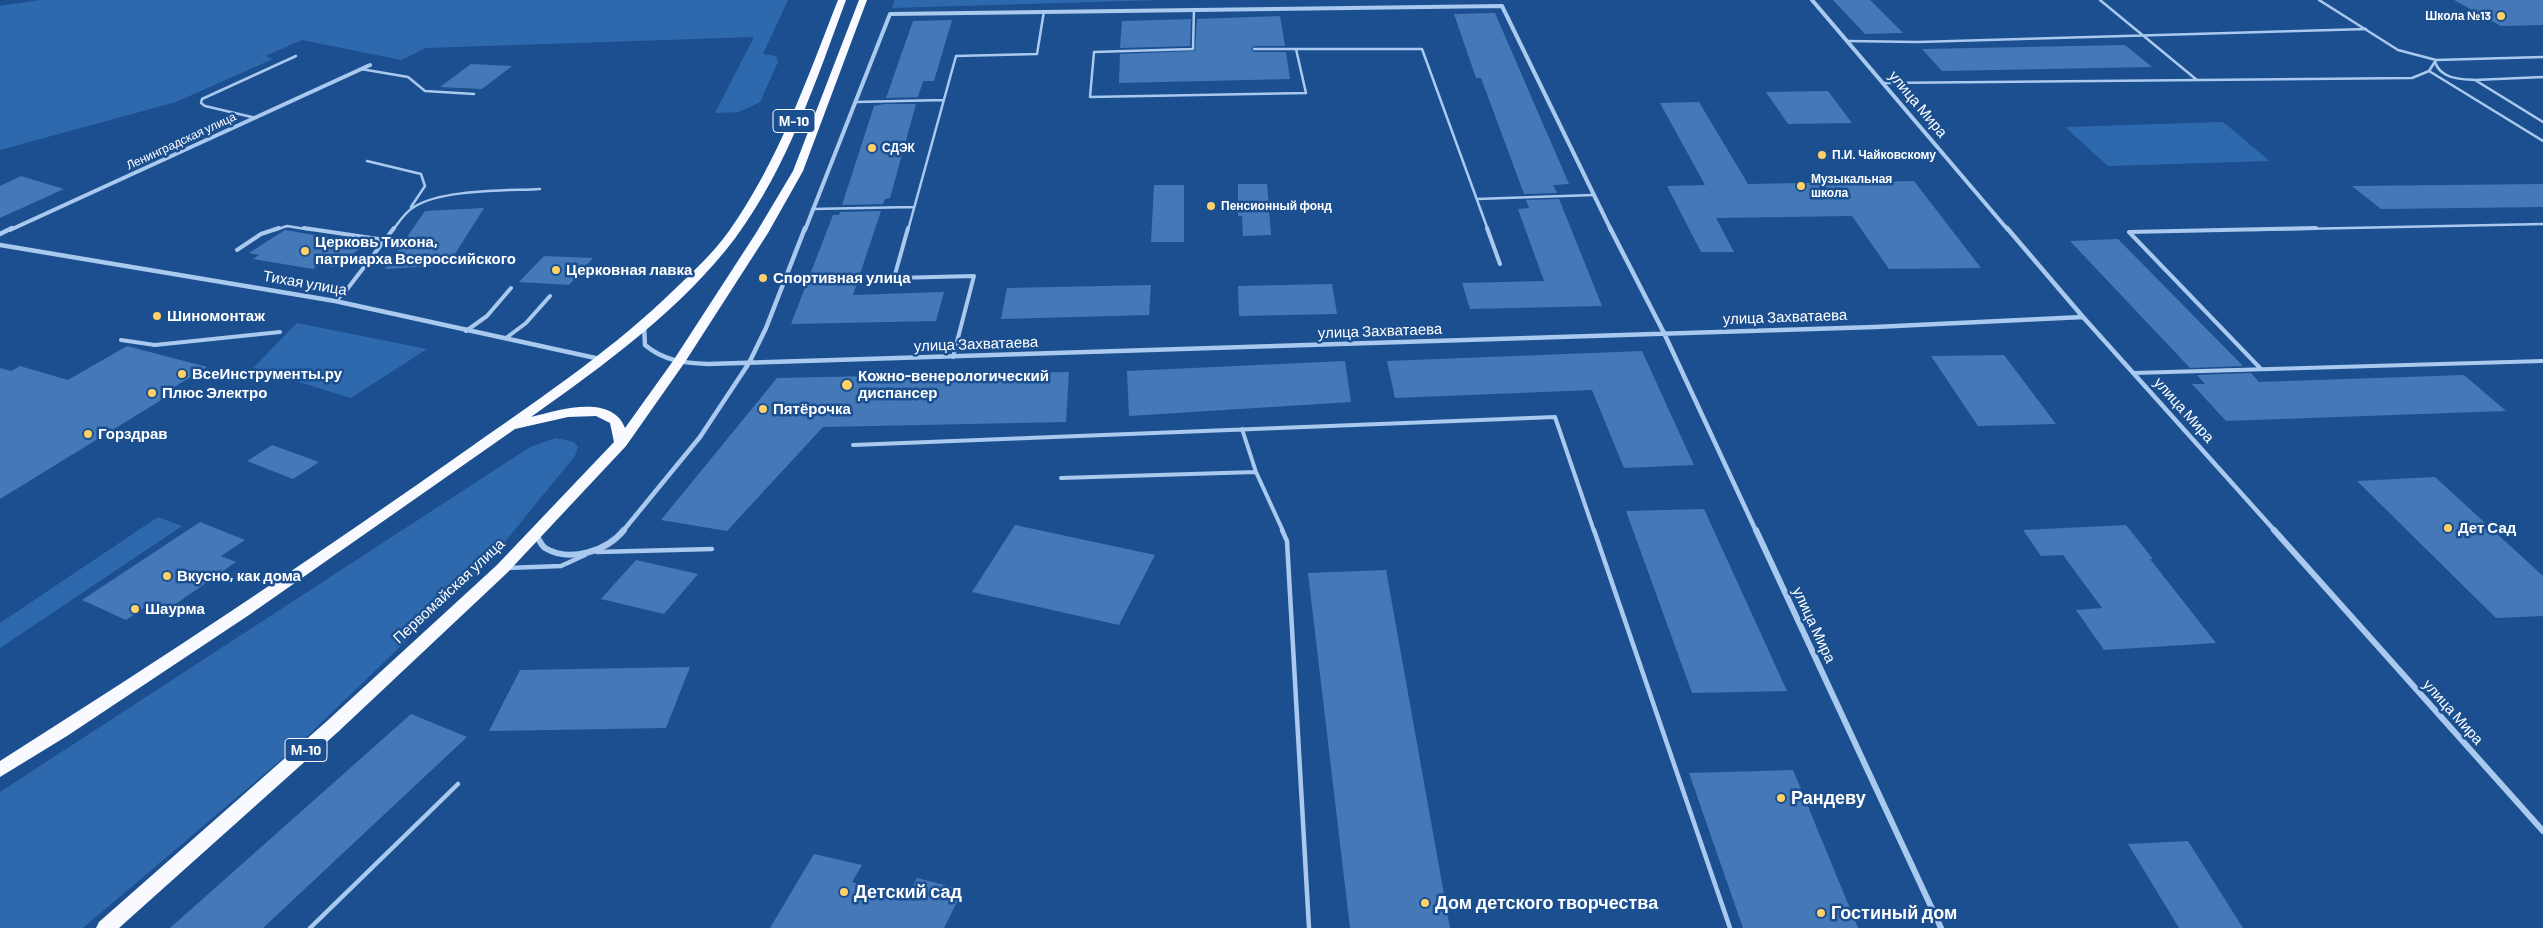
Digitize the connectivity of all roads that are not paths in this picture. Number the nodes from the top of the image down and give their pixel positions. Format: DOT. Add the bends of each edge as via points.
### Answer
graph roads {
  1 [pos="842,0"];
  2 [pos="863,0"];
  3 [pos="1812,0"];
  4 [pos="2100,0"];
  5 [pos="2319,0"];
  6 [pos="1194,9"];
  7 [pos="1044,11"];
  8 [pos="2366,29"];
  9 [pos="2142,35"];
  10 [pos="1846,41"];
  11 [pos="1254,49"];
  12 [pos="1296,49"];
  13 [pos="296,56"];
  14 [pos="2543,57"];
  15 [pos="2436,61"];
  16 [pos="370,65"];
  17 [pos="361,69"];
  18 [pos="2429,72"];
  19 [pos="2543,77"];
  20 [pos="2197,80"];
  21 [pos="2475,80"];
  22 [pos="1884,83"];
  23 [pos="474,94"];
  24 [pos="944,100"];
  25 [pos="856,102"];
  26 [pos="256,118"];
  27 [pos="2543,122"];
  28 [pos="2543,141"];
  29 [pos="367,161"];
  30 [pos="540,189"];
  31 [pos="1593,195"];
  32 [pos="1476,199"];
  33 [pos="914,207"];
  34 [pos="812,209"];
  35 [pos="405,214"];
  36 [pos="2543,224"];
  37 [pos="0,234"];
  38 [pos="385,240"];
  39 [pos="0,245"];
  40 [pos="236,250"];
  41 [pos="1500,264"];
  42 [pos="511,288"];
  43 [pos="550,296"];
  44 [pos="335,301"];
  45 [pos="2083,317"];
  46 [pos="643,326"];
  47 [pos="466,331"];
  48 [pos="280,332"];
  49 [pos="1664,334"];
  50 [pos="506,338"];
  51 [pos="121,340"];
  52 [pos="953,357"];
  53 [pos="603,360"];
  54 [pos="2543,361"];
  55 [pos="679,362"];
  56 [pos="749,363"];
  57 [pos="2261,369"];
  58 [pos="2134,373"];
  59 [pos="508,427"];
  60 [pos="1242,430"];
  61 [pos="621,443"];
  62 [pos="853,445"];
  63 [pos="1256,472"];
  64 [pos="1061,478"];
  65 [pos="536,534"];
  66 [pos="712,549"];
  67 [pos="592,552"];
  68 [pos="502,569"];
  69 [pos="0,770"];
  70 [pos="458,784"];
  71 [pos="2543,831"];
  72 [pos="106,928"];
  73 [pos="310,928"];
  74 [pos="1309,928"];
  75 [pos="1730,928"];
  76 [pos="1942,928"];
  1 -- 46 [label="highway, М-10" via="779,157 759,194 732,235"];
  2 -- 55 [label="highway, Первомайская улица / М-10" via="798,171"];
  3 -- 10 [label="street, улица Мира"];
  4 -- 9 [label="lane"];
  5 -- 8 [label="lane"];
  6 -- 7 [label="street"];
  6 -- 12 [label="lane" via="1193,49 1094,52 1090,97 1306,93"];
  6 -- 31 [label="street, улица Мира" via="1502,6"];
  7 -- 24 [label="lane" via="1038,54 956,56"];
  7 -- 25 [label="street" via="890,14"];
  8 -- 9 [label="lane"];
  8 -- 15 [label="lane" via="2398,50"];
  9 -- 10 [label="lane"];
  9 -- 20 [label="lane"];
  10 -- 22 [label="street, улица Мира"];
  11 -- 12 [label="lane"];
  12 -- 32 [label="lane" via="1422,49"];
  13 -- 26 [label="lane" via="201,103"];
  14 -- 15 [label="lane"];
  15 -- 18 [label="lane"];
  15 -- 21 [label="lane" via="2442,74"];
  16 -- 17 [label="street, Ленинградская улица"];
  17 -- 23 [label="lane" via="408,77 425,91"];
  17 -- 26 [label="street, Ленинградская улица"];
  18 -- 20 [label="lane" via="2412,78"];
  18 -- 28 [label="lane"];
  19 -- 21 [label="lane"];
  20 -- 22 [label="lane"];
  21 -- 27 [label="lane"];
  22 -- 45 [label="street, улица Мира"];
  24 -- 25 [label="lane"];
  24 -- 33 [label="lane"];
  25 -- 34 [label="street"];
  26 -- 37 [label="street, Ленинградская улица"];
  29 -- 35 [label="lane" via="421,174 425,186 422,194"];
  30 -- 35 [label="lane" via="435,197 413,206"];
  31 -- 32 [label="lane"];
  31 -- 49 [label="street, улица Мира"];
  32 -- 41 [label="lane"];
  33 -- 34 [label="lane"];
  33 -- 52 [label="lane" via="894,278 974,276"];
  34 -- 56 [label="street"];
  35 -- 38 [label="lane"];
  36 -- 57 [label="lane" via="2128,232"];
  38 -- 40 [label="lane" via="286,226 261,234"];
  38 -- 44 [label="lane"];
  39 -- 44 [label="street, Тихая улица"];
  42 -- 47 [label="lane" via="487,316"];
  43 -- 50 [label="lane" via="526,323"];
  44 -- 47 [label="street, Тихая улица"];
  45 -- 49 [label="street, улица Захватаева"];
  45 -- 58 [label="street, улица Мира"];
  46 -- 53 [label="highway, М-10"];
  46 -- 55 [label="street" via="645,345 651,351"];
  47 -- 50 [label="street, Тихая улица"];
  48 -- 51 [label="lane" via="155,346"];
  49 -- 52 [label="street, улица Захватаева"];
  49 -- 76 [label="street, улица Мира"];
  50 -- 53 [label="street, Тихая улица"];
  52 -- 56 [label="street, улица Захватаева"];
  53 -- 59 [label="highway, М-10"];
  54 -- 57 [label="lane"];
  55 -- 56 [label="street, улица Захватаева"];
  55 -- 61 [label="highway, Первомайская улица / М-10"];
  56 -- 67 [label="street" via="700,438 617,539"];
  57 -- 58 [label="lane"];
  58 -- 71 [label="street, улица Мира"];
  59 -- 61 [label="highway" via="581,411 605,413 618,426"];
  59 -- 69 [label="highway, М-10" via="256,604"];
  60 -- 62 [label="lane"];
  60 -- 63 [label="lane"];
  60 -- 75 [label="lane" via="1555,417"];
  61 -- 65 [label="highway, Первомайская улица / М-10"];
  63 -- 64 [label="lane"];
  63 -- 74 [label="lane" via="1287,541"];
  65 -- 67 [label="street" via="543,548 560,554"];
  65 -- 68 [label="highway, Первомайская улица / М-10"];
  66 -- 67 [label="lane"];
  67 -- 68 [label="lane" via="561,566"];
  68 -- 72 [label="highway, Первомайская улица / М-10" via="333,726"];
  70 -- 73 [label="lane"];
}
